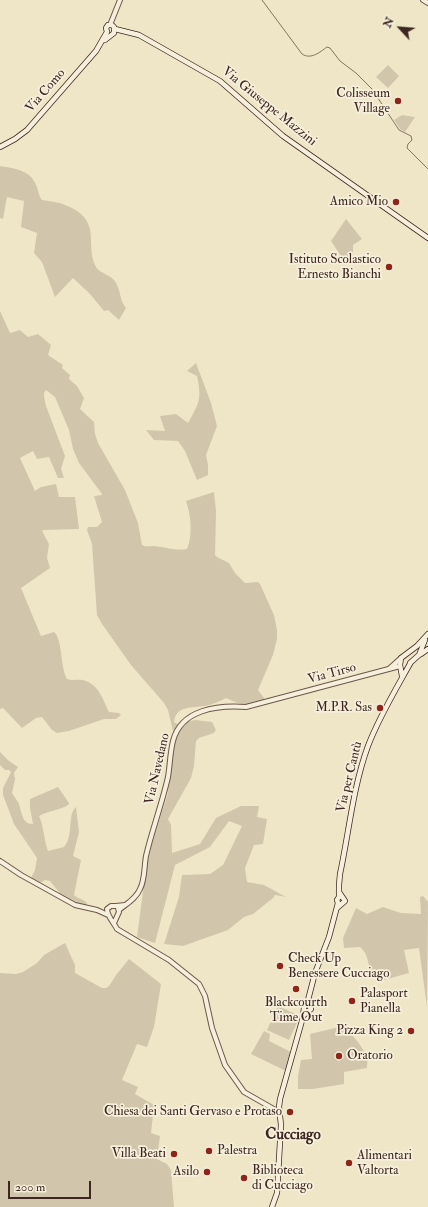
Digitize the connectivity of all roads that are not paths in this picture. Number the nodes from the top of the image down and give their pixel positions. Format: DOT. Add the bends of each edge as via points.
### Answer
graph roads {
  1 [pos="423,0"];
  2 [pos="119,2"];
  3 [pos="428,3"];
  4 [pos="112,30"];
  5 [pos="0,147"];
  6 [pos="428,238"];
  7 [pos="428,634"];
  8 [pos="421,647"];
  9 [pos="428,649"];
  10 [pos="419,655"];
  11 [pos="401,658"];
  12 [pos="412,662"];
  13 [pos="401,667"];
  14 [pos="390,668"];
  15 [pos="402,676"];
  16 [pos="269,702"];
  17 [pos="0,861"];
  18 [pos="117,908"];
  19 [pos="107,909"];
  20 [pos="97,910"];
  21 [pos="109,916"];
  22 [pos="116,916"];
  23 [pos="114,923"];
  24 [pos="280,1103"];
  25 [pos="270,1106"];
  26 [pos="279,1112"];
  27 [pos="272,1207"];
  1 -- 3 [label="street"];
  2 -- 4 [label="street, Via Como"];
  4 -- 5 [label="main road, Via Como" via="27,130 15,140"];
  4 -- 6 [label="main road, Via Giuseppe Mazzini" via="129,32 153,42 220,81 283,136"];
  7 -- 8 [label="main road"];
  8 -- 9 [label="main road"];
  8 -- 10 [label="main road"];
  8 -- 11 [label="main road"];
  9 -- 10 [label="main road"];
  10 -- 12 [label="main road"];
  11 -- 13 [label="main road"];
  11 -- 14 [label="street"];
  12 -- 13 [label="main road"];
  12 -- 15 [label="main road, Via per Cantù"];
  13 -- 14 [label="street, Via Tirso"];
  13 -- 15 [label="main road"];
  14 -- 16 [label="street, Via Tirso"];
  15 -- 24 [label="main road, Via per Cantù" via="365,756 340,874 340,897 345,900 335,910 313,978"];
  16 -- 18 [label="street, Via Navedano" via="246,708 214,708 202,711 190,716 179,727 173,742 168,775 140,889 134,899"];
  17 -- 20 [label="street" via="75,905"];
  18 -- 19 [label="street" via="111,906"];
  18 -- 22 [label="street"];
  19 -- 20 [label="street"];
  19 -- 21 [label="street"];
  20 -- 21 [label="street"];
  21 -- 22 [label="street"];
  21 -- 23 [label="street"];
  22 -- 23 [label="street"];
  23 -- 25 [label="street" via="118,931 169,960 199,984 206,996 212,1028 223,1062 244,1092"];
  24 -- 25 [label="street"];
  24 -- 26 [label="main road"];
  25 -- 26 [label="street"];
  26 -- 27 [label="main road" via="281,1125 277,1188"];
}
